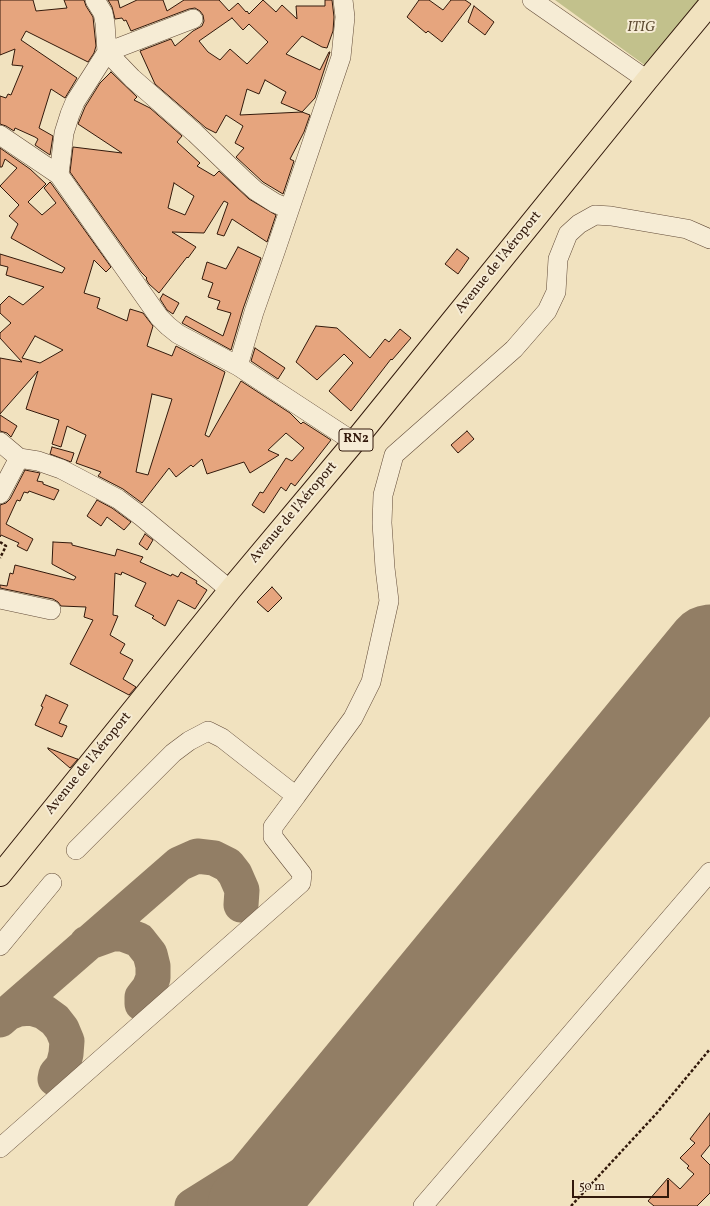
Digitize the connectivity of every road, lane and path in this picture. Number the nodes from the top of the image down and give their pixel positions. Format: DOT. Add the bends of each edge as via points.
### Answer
graph roads {
  1 [pos="95,0"];
  2 [pos="343,0"];
  3 [pos="532,0"];
  4 [pos="710,4"];
  5 [pos="193,19"];
  6 [pos="107,52"];
  7 [pos="647,80"];
  8 [pos="0,135"];
  9 [pos="59,175"];
  10 [pos="289,209"];
  11 [pos="710,239"];
  12 [pos="238,366"];
  13 [pos="0,442"];
  14 [pos="354,442"];
  15 [pos="19,458"];
  16 [pos="0,494"];
  17 [pos="0,542"];
  18 [pos="0,558"];
  19 [pos="230,590"];
  20 [pos="0,599"];
  21 [pos="51,610"];
  22 [pos="296,796"];
  23 [pos="76,850"];
  24 [pos="710,872"];
  25 [pos="0,875"];
  26 [pos="52,883"];
  27 [pos="0,946"];
  28 [pos="710,1049"];
  29 [pos="0,1148"];
  30 [pos="423,1206"];
  31 [pos="571,1206"];
  1 -- 6 [label="street" via="103,13"];
  2 -- 10 [label="street" via="345,17 340,57"];
  3 -- 7 [label="street"];
  4 -- 7 [label="highway, Avenue de l'Aéroport / RN2"];
  5 -- 6 [label="street"];
  6 -- 9 [label="street" via="70,114 64,133"];
  6 -- 10 [label="street" via="251,187"];
  7 -- 14 [label="highway, Avenue de l'Aéroport / RN2"];
  8 -- 9 [label="street"];
  9 -- 12 [label="street" via="159,317 178,334"];
  10 -- 12 [label="street"];
  11 -- 22 [label="street" via="688,229 611,216 595,215 579,224 568,234 560,253 556,292 547,311 514,349 394,455 383,495 382,523 389,601 371,682 353,718"];
  12 -- 14 [label="street"];
  13 -- 15 [label="street"];
  14 -- 19 [label="highway, Avenue de l'Aéroport / RN2"];
  15 -- 16 [label="street"];
  15 -- 19 [label="street" via="61,469 118,499"];
  17 -- 18 [label="path" via="6,546"];
  19 -- 25 [label="highway, Avenue de l'Aéroport / RN2"];
  20 -- 21 [label="street"];
  22 -- 23 [label="street" via="222,738 208,731 173,753"];
  22 -- 29 [label="street" via="273,827 273,837 302,874 301,884"];
  24 -- 30 [label="street"];
  26 -- 27 [label="street"];
  28 -- 31 [label="path"];
}
